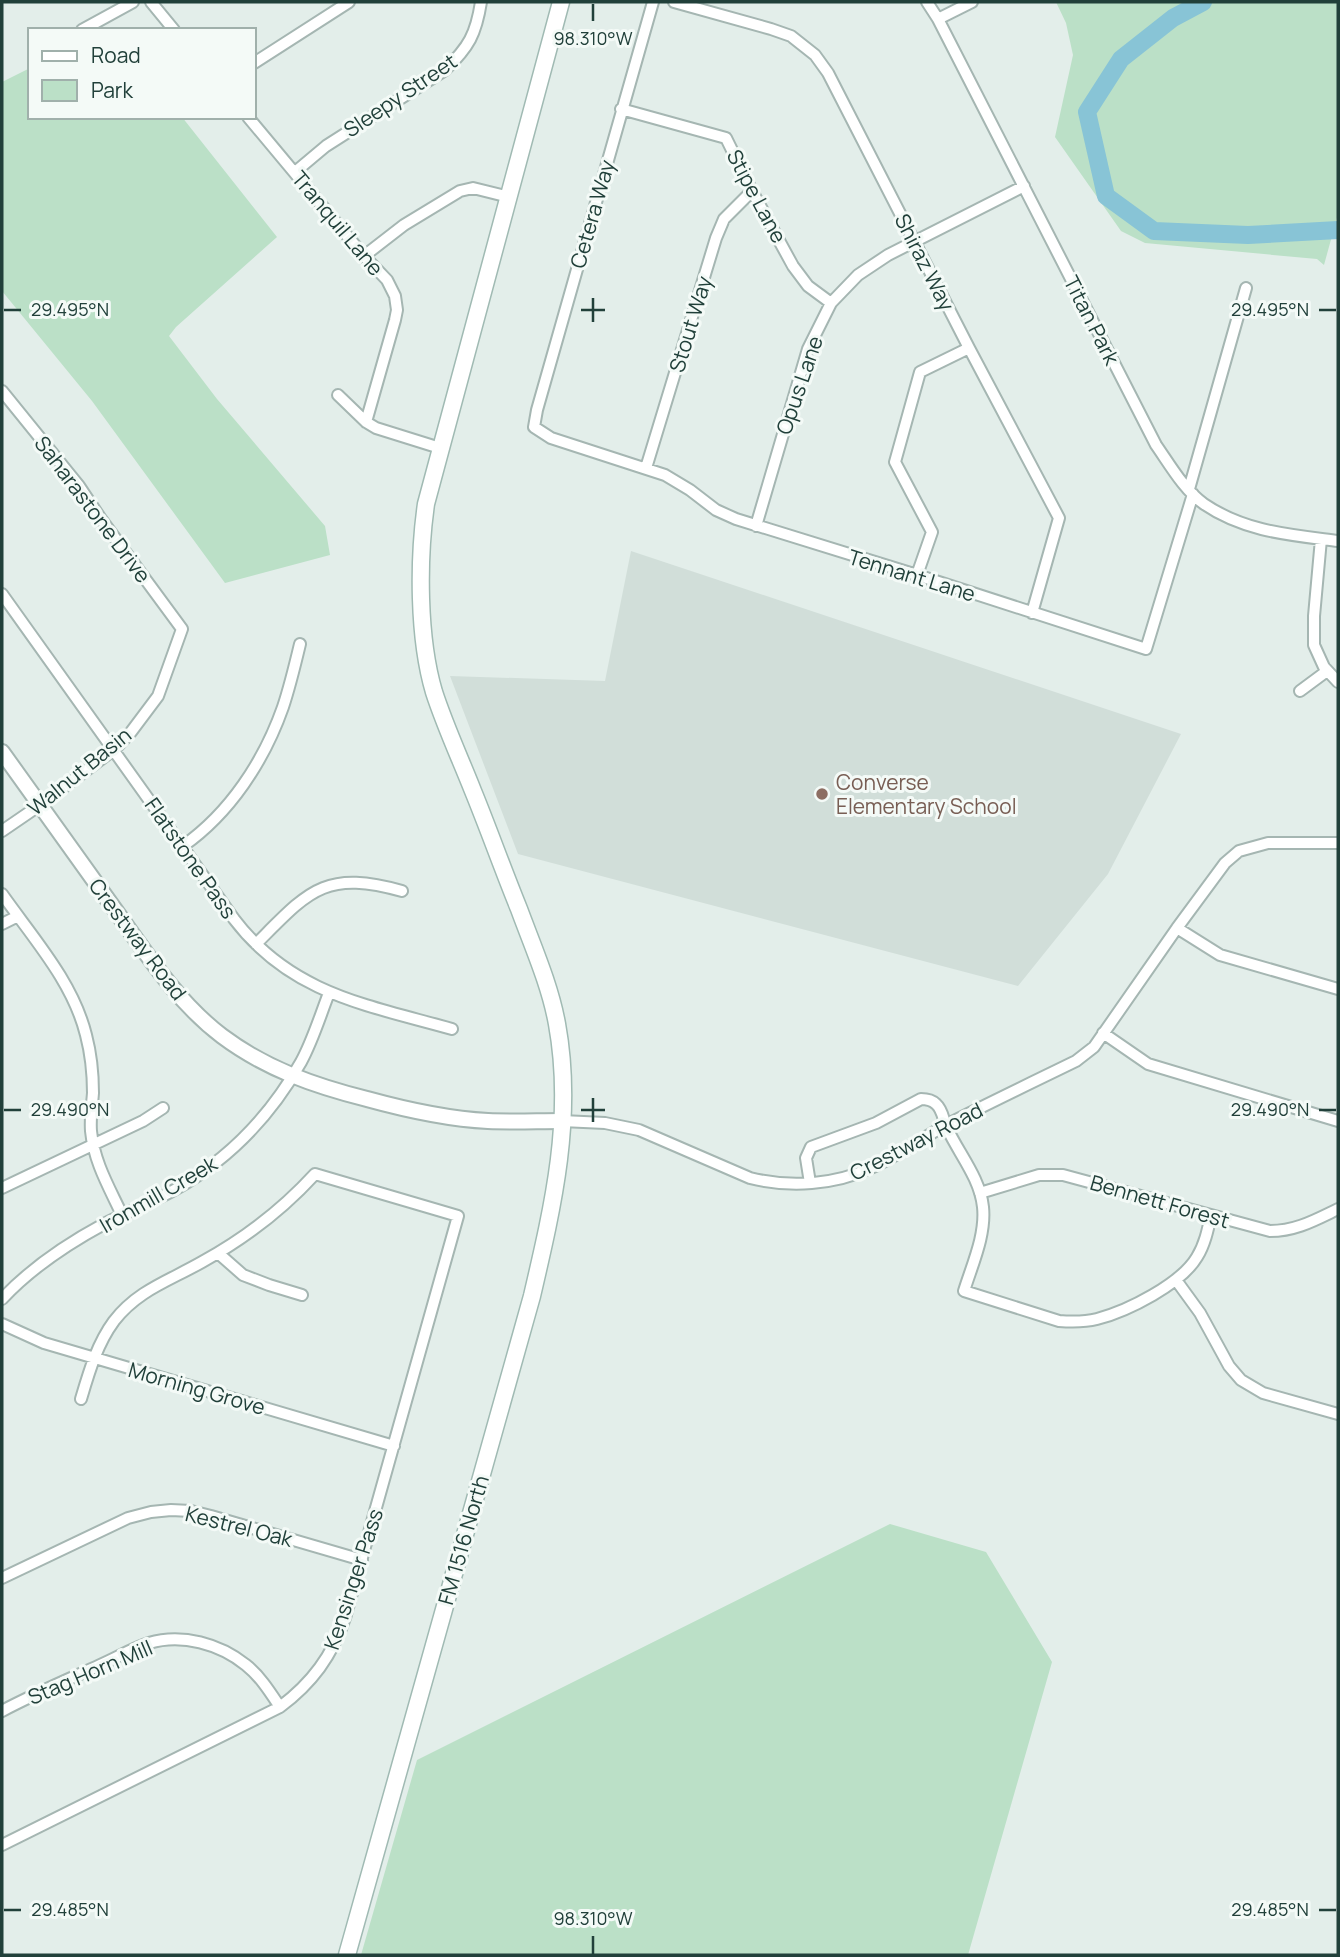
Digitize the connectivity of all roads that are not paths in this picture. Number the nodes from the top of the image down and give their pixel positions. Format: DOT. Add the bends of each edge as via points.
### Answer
graph roads {
  1 [pos="133,2"];
  2 [pos="150,2"];
  3 [pos="349,2"];
  4 [pos="481,2"];
  5 [pos="561,2"];
  6 [pos="653,2"];
  7 [pos="674,2"];
  8 [pos="927,2"];
  9 [pos="972,2"];
  10 [pos="938,19"];
  11 [pos="86,28"];
  12 [pos="172,28"];
  13 [pos="256,61"];
  14 [pos="621,109"];
  15 [pos="250,119"];
  16 [pos="295,172"];
  17 [pos="1024,186"];
  18 [pos="752,191"];
  19 [pos="509,197"];
  20 [pos="914,241"];
  21 [pos="363,256"];
  22 [pos="1246,288"];
  23 [pos="831,303"];
  24 [pos="969,348"];
  25 [pos="2,391"];
  26 [pos="338,395"];
  27 [pos="366,422"];
  28 [pos="534,427"];
  29 [pos="440,448"];
  30 [pos="646,468"];
  31 [pos="1191,491"];
  32 [pos="755,526"];
  33 [pos="1321,539"];
  34 [pos="1338,541"];
  35 [pos="918,575"];
  36 [pos="2,594"];
  37 [pos="1032,612"];
  38 [pos="182,629"];
  39 [pos="300,644"];
  40 [pos="1328,671"];
  41 [pos="1338,682"];
  42 [pos="1300,691"];
  43 [pos="113,749"];
  44 [pos="2,752"];
  45 [pos="40,805"];
  46 [pos="2,831"];
  47 [pos="1338,843"];
  48 [pos="183,846"];
  49 [pos="402,891"];
  50 [pos="2,894"];
  51 [pos="18,916"];
  52 [pos="2,924"];
  53 [pos="1177,928"];
  54 [pos="256,944"];
  55 [pos="1338,989"];
  56 [pos="329,993"];
  57 [pos="452,1029"];
  58 [pos="1103,1033"];
  59 [pos="291,1076"];
  60 [pos="163,1108"];
  61 [pos="562,1121"];
  62 [pos="1338,1121"];
  63 [pos="945,1126"];
  64 [pos="93,1144"];
  65 [pos="810,1183"];
  66 [pos="2,1188"];
  67 [pos="980,1193"];
  68 [pos="1338,1209"];
  69 [pos="122,1215"];
  70 [pos="1212,1215"];
  71 [pos="218,1253"];
  72 [pos="1176,1280"];
  73 [pos="302,1295"];
  74 [pos="2,1299"];
  75 [pos="2,1324"];
  76 [pos="94,1358"];
  77 [pos="81,1399"];
  78 [pos="1338,1414"];
  79 [pos="394,1446"];
  80 [pos="362,1560"];
  81 [pos="2,1578"];
  82 [pos="280,1707"];
  83 [pos="2,1711"];
  84 [pos="2,1845"];
  85 [pos="347,1955"];
  1 -- 11 [label="street"];
  2 -- 12 [label="street"];
  3 -- 13 [label="street"];
  4 -- 16 [label="street, Sleepy Street" via="470,42 445,70 326,146"];
  5 -- 19 [label="main road, FM 1516 North"];
  6 -- 14 [label="street, Cetera Way"];
  7 -- 20 [label="street, Shiraz Way" via="791,36 815,55"];
  8 -- 10 [label="street, Titan Park"];
  9 -- 10 [label="street"];
  10 -- 17 [label="street, Titan Park"];
  14 -- 18 [label="street, Stipe Lane" via="726,138"];
  14 -- 28 [label="street, Cetera Way"];
  15 -- 16 [label="street, Tranquil Lane"];
  16 -- 21 [label="street, Tranquil Lane"];
  17 -- 20 [label="street, Opus Lane"];
  17 -- 31 [label="street, Titan Park" via="1156,445"];
  18 -- 23 [label="street, Stipe Lane" via="801,278"];
  18 -- 30 [label="street, Stout Way" via="724,219 716,238"];
  19 -- 21 [label="street" via="473,188 460,191"];
  19 -- 29 [label="main road, FM 1516 North"];
  20 -- 23 [label="street, Opus Lane" via="858,275"];
  20 -- 24 [label="street, Shiraz Way"];
  21 -- 27 [label="street, Tranquil Lane" via="387,280 397,310"];
  22 -- 31 [label="street"];
  23 -- 32 [label="street, Opus Lane" via="808,349"];
  24 -- 35 [label="street" via="920,372 895,462 932,532"];
  24 -- 37 [label="street, Shiraz Way" via="1059,517"];
  25 -- 38 [label="street, Saharastone Drive" via="79,486"];
  26 -- 27 [label="street"];
  27 -- 29 [label="street"];
  28 -- 30 [label="street, Tennant Lane" via="551,438"];
  29 -- 61 [label="main road, FM 1516 North" via="422,531 427,659 434,692 548,990 560,1046"];
  30 -- 32 [label="street, Tennant Lane" via="678,482 716,510"];
  31 -- 33 [label="street, Titan Park" via="1203,503 1249,527"];
  31 -- 37 [label="street, Tennant Lane" via="1146,649"];
  32 -- 35 [label="street, Tennant Lane"];
  33 -- 34 [label="street, Titan Park"];
  33 -- 40 [label="street" via="1314,645"];
  35 -- 37 [label="street, Tennant Lane"];
  36 -- 43 [label="street, Flatstone Pass"];
  38 -- 43 [label="street, Walnut Basin" via="153,703"];
  39 -- 48 [label="street" via="281,711 257,762 227,804"];
  40 -- 41 [label="street"];
  40 -- 42 [label="street"];
  43 -- 45 [label="street, Walnut Basin"];
  43 -- 48 [label="street, Flatstone Pass"];
  44 -- 45 [label="street, Crestway Road"];
  45 -- 46 [label="street, Walnut Basin"];
  45 -- 59 [label="street, Crestway Road" via="182,999 222,1036"];
  47 -- 53 [label="street, Crestway Road" via="1268,843 1239,851"];
  48 -- 54 [label="street, Flatstone Pass"];
  49 -- 54 [label="street" via="356,882 320,889 297,903"];
  50 -- 51 [label="street"];
  51 -- 52 [label="street"];
  51 -- 64 [label="street" via="57,970 83,1023 93,1076"];
  53 -- 55 [label="street" via="1220,956"];
  53 -- 58 [label="street, Crestway Road"];
  54 -- 56 [label="street, Flatstone Pass" via="279,965"];
  56 -- 57 [label="street, Flatstone Pass"];
  56 -- 59 [label="street, Ironmill Creek"];
  58 -- 62 [label="street" via="1148,1064"];
  58 -- 63 [label="street, Crestway Road" via="1076,1061"];
  59 -- 61 [label="street, Crestway Road" via="427,1114 487,1121"];
  59 -- 69 [label="street, Ironmill Creek" via="268,1111 221,1160"];
  60 -- 64 [label="street"];
  61 -- 65 [label="street, Crestway Road" via="625,1126 750,1178"];
  61 -- 85 [label="main road, FM 1516 North" via="557,1182 532,1296"];
  63 -- 65 [label="street, Crestway Road" via="874,1167"];
  63 -- 65 [label="street" via="935,1102 921,1099 876,1123 811,1147 806,1158"];
  63 -- 67 [label="street"];
  64 -- 66 [label="street"];
  64 -- 69 [label="street"];
  67 -- 70 [label="street, Bennett Forest" via="1039,1175 1063,1175"];
  67 -- 72 [label="street" via="982,1229 964,1292 1073,1322 1116,1313"];
  68 -- 70 [label="street, Bennett Forest" via="1282,1231"];
  69 -- 74 [label="street, Ironmill Creek" via="57,1252"];
  70 -- 72 [label="street" via="1198,1256"];
  71 -- 73 [label="street" via="243,1275"];
  71 -- 76 [label="street" via="135,1300 116,1319"];
  71 -- 79 [label="street, Kensinger Pass" via="281,1208 315,1174 458,1216"];
  72 -- 78 [label="street" via="1241,1380 1263,1393"];
  75 -- 76 [label="street, Morning Grove"];
  76 -- 77 [label="street"];
  76 -- 79 [label="street, Morning Grove"];
  79 -- 80 [label="street, Kensinger Pass"];
  80 -- 81 [label="street, Kestrel Oak" via="211,1516 171,1510 128,1518"];
  80 -- 82 [label="street, Kensinger Pass" via="345,1618 325,1663"];
  82 -- 83 [label="street, Stag Horn Mill" via="261,1680 225,1651 200,1641 177,1640 150,1642"];
  82 -- 84 [label="street, Kensinger Pass"];
}
